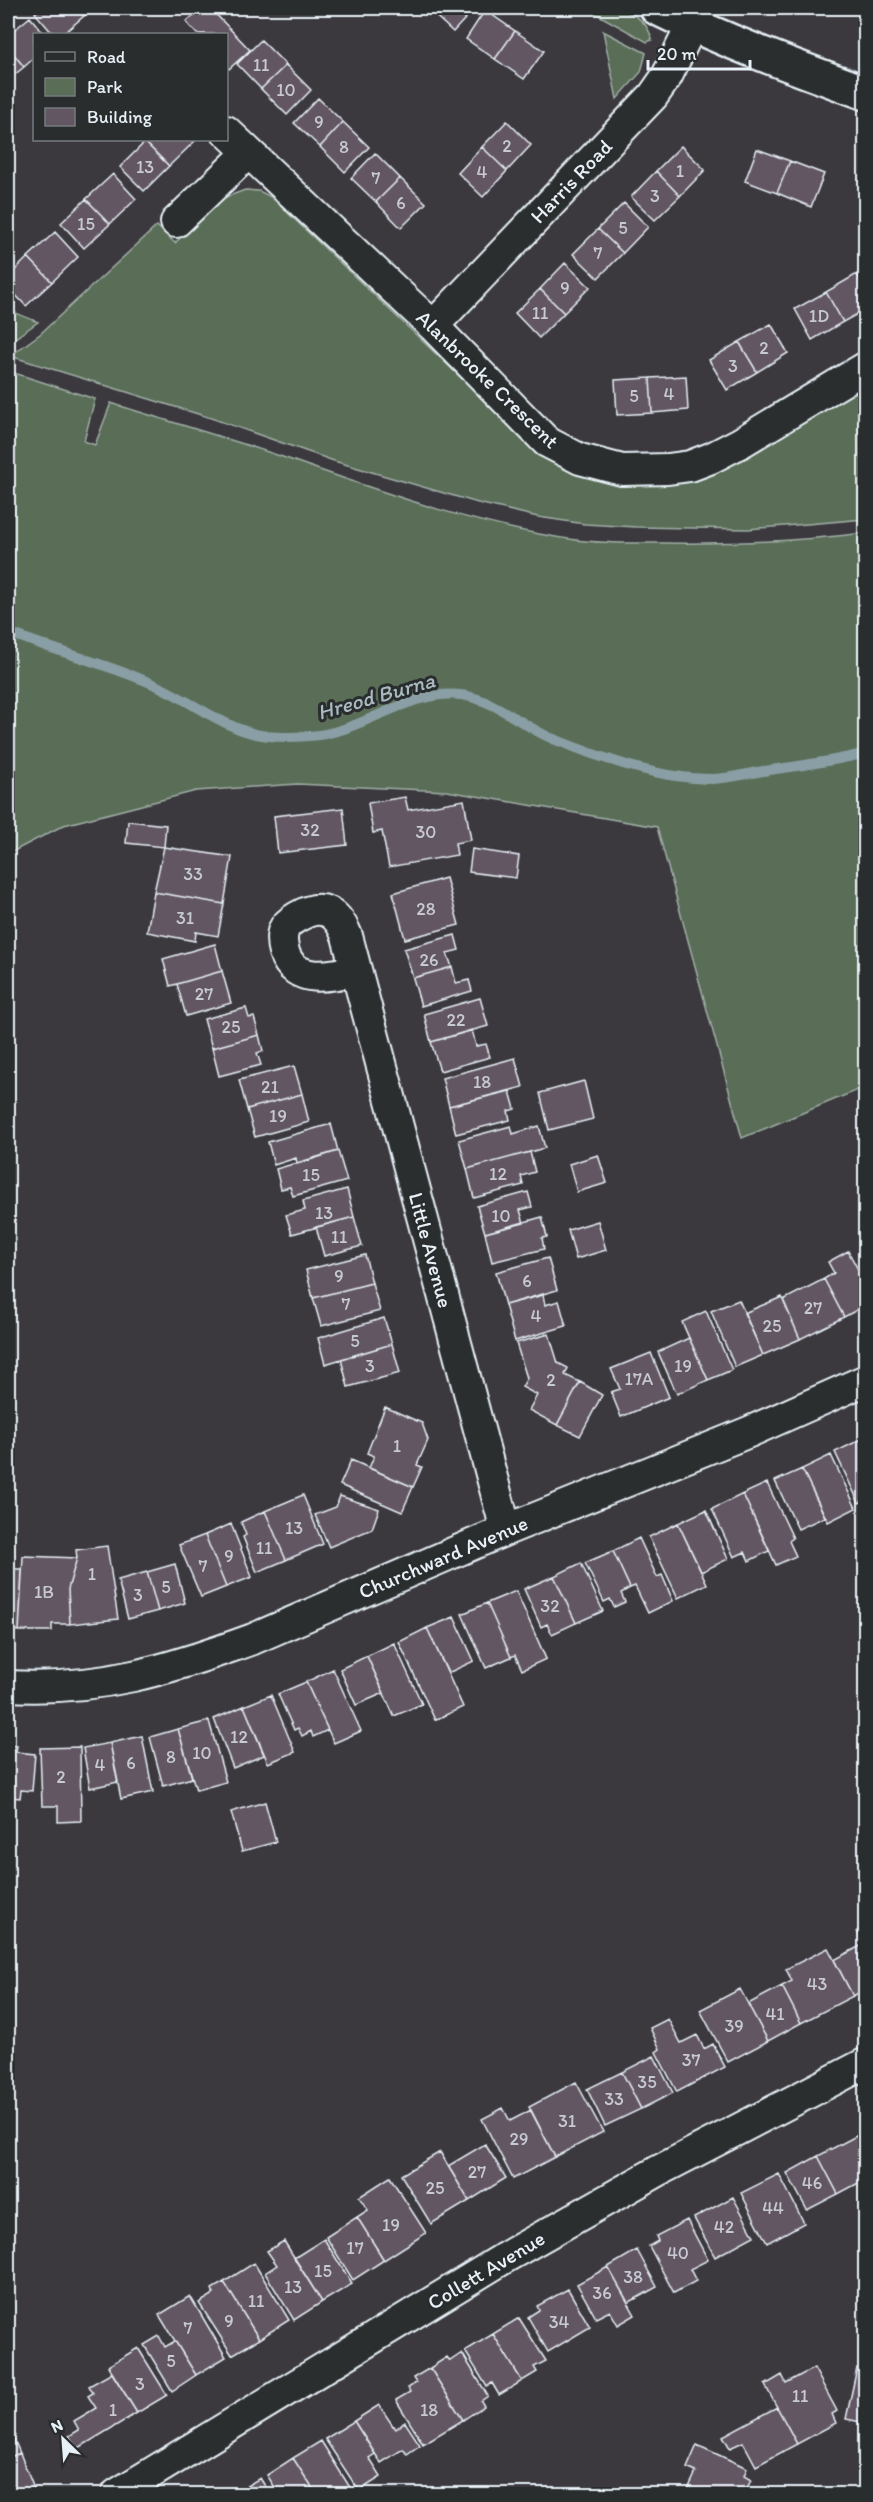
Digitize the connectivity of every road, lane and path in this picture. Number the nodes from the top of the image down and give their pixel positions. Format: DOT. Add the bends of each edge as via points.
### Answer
graph roads {
  1 [pos="657,8"];
  2 [pos="692,25"];
  3 [pos="866,93"];
  4 [pos="228,133"];
  5 [pos="248,153"];
  6 [pos="176,222"];
  7 [pos="433,326"];
  8 [pos="866,367"];
  9 [pos="356,970"];
  10 [pos="866,1380"];
  11 [pos="506,1530"];
  12 [pos="8,1686"];
  13 [pos="866,2062"];
  14 [pos="117,2494"];
  1 -- 2 [label="street"];
  2 -- 3 [label="street"];
  2 -- 7 [label="street, Harris Road" via="667,76 652,96"];
  4 -- 5 [label="street, Alanbrooke Crescent"];
  5 -- 6 [label="street"];
  5 -- 7 [label="street, Alanbrooke Crescent"];
  7 -- 8 [label="street, Alanbrooke Crescent" via="547,442 580,459 622,470 668,469 711,458"];
  9 -- 11 [label="street, Little Avenue"];
  10 -- 11 [label="street, Churchward Avenue"];
  11 -- 12 [label="street, Churchward Avenue" via="253,1639 169,1667 93,1685"];
  13 -- 14 [label="street, Collett Avenue" via="658,2171 506,2257"];
}
